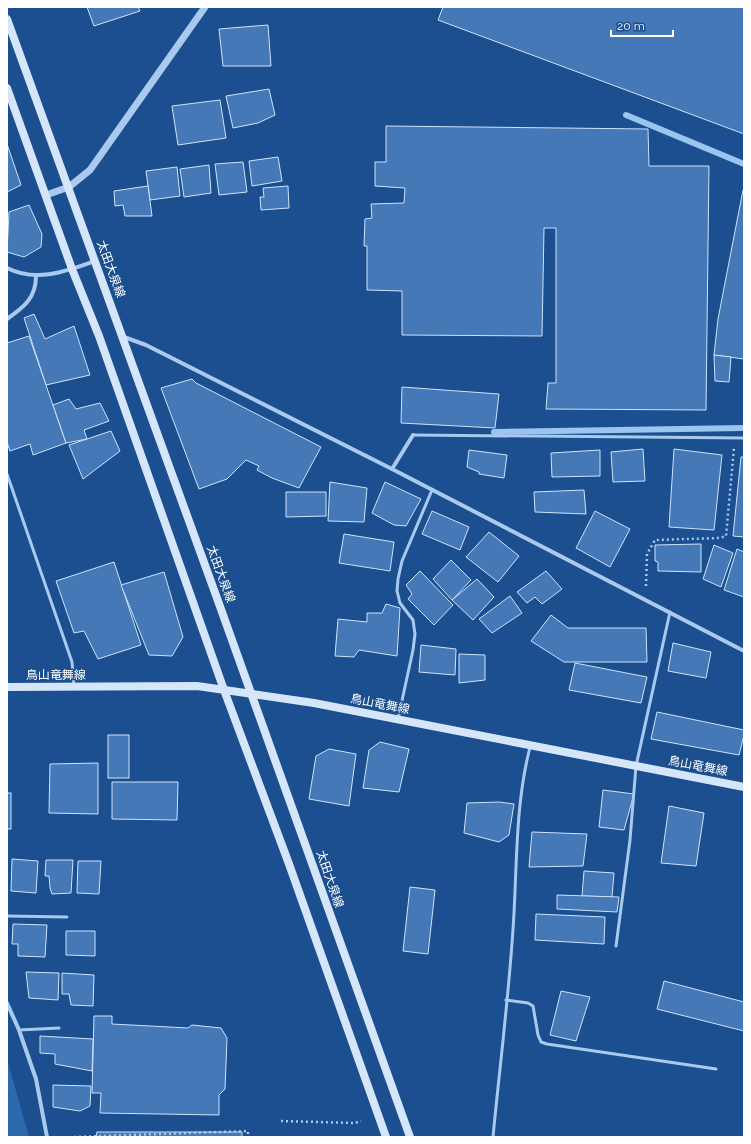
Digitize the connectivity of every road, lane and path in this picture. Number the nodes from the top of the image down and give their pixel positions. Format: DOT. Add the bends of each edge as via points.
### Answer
graph roads {
  1 [pos="205,7"];
  2 [pos="7,19"];
  3 [pos="7,88"];
  4 [pos="69,187"];
  5 [pos="46,195"];
  6 [pos="95,261"];
  7 [pos="7,268"];
  8 [pos="72,269"];
  9 [pos="36,276"];
  10 [pos="7,319"];
  11 [pos="123,337"];
  12 [pos="413,435"];
  13 [pos="735,438"];
  14 [pos="744,438"];
  15 [pos="392,470"];
  16 [pos="7,474"];
  17 [pos="432,490"];
  18 [pos="645,600"];
  19 [pos="670,612"];
  20 [pos="744,651"];
  21 [pos="7,687"];
  22 [pos="74,687"];
  23 [pos="224,690"];
  24 [pos="252,694"];
  25 [pos="398,720"];
  26 [pos="530,746"];
  27 [pos="636,766"];
  28 [pos="744,787"];
  29 [pos="7,916"];
  30 [pos="67,917"];
  31 [pos="616,946"];
  32 [pos="506,1000"];
  33 [pos="7,1003"];
  34 [pos="59,1028"];
  35 [pos="19,1030"];
  36 [pos="716,1069"];
  37 [pos="280,1121"];
  38 [pos="360,1121"];
  39 [pos="47,1137"];
  40 [pos="74,1137"];
  41 [pos="248,1137"];
  42 [pos="386,1137"];
  43 [pos="410,1137"];
  44 [pos="493,1137"];
  1 -- 4 [label="street" via="90,170"];
  2 -- 4 [label="main road, 太田大泉線"];
  3 -- 5 [label="main road"];
  4 -- 5 [label="street"];
  4 -- 6 [label="main road, 太田大泉線"];
  5 -- 8 [label="main road"];
  6 -- 8 [label="street"];
  6 -- 11 [label="main road, 太田大泉線"];
  7 -- 9 [label="street"];
  8 -- 9 [label="street"];
  8 -- 23 [label="main road" via="99,336"];
  9 -- 10 [label="street" via="36,286 28,301"];
  11 -- 15 [label="street" via="146,345"];
  11 -- 24 [label="main road, 太田大泉線"];
  12 -- 13 [label="lane"];
  12 -- 15 [label="street"];
  13 -- 14 [label="lane"];
  13 -- 18 [label="path" via="726,536 655,540 647,554"];
  15 -- 17 [label="street"];
  16 -- 22 [label="lane" via="72,662"];
  17 -- 18 [label="street"];
  17 -- 25 [label="lane" via="402,561 398,579 400,603 413,620 415,634"];
  18 -- 19 [label="street"];
  19 -- 20 [label="street"];
  19 -- 27 [label="lane"];
  21 -- 22 [label="main road, 鳥山竜舞線"];
  22 -- 23 [label="main road, 鳥山竜舞線" via="198,686"];
  23 -- 24 [label="main road, 鳥山竜舞線"];
  23 -- 42 [label="main road"];
  24 -- 25 [label="main road, 鳥山竜舞線"];
  24 -- 43 [label="main road, 太田大泉線"];
  25 -- 26 [label="main road, 鳥山竜舞線"];
  26 -- 27 [label="main road, 鳥山竜舞線"];
  26 -- 32 [label="lane" via="524,769 519,812"];
  27 -- 28 [label="main road, 鳥山竜舞線"];
  27 -- 31 [label="lane" via="630,840"];
  29 -- 30 [label="lane"];
  32 -- 36 [label="lane" via="533,1006 541,1042"];
  32 -- 44 [label="lane"];
  33 -- 35 [label="street"];
  34 -- 35 [label="lane"];
  35 -- 39 [label="street" via="36,1078"];
  37 -- 38 [label="path"];
  40 -- 41 [label="path" via="248,1131"];
}
